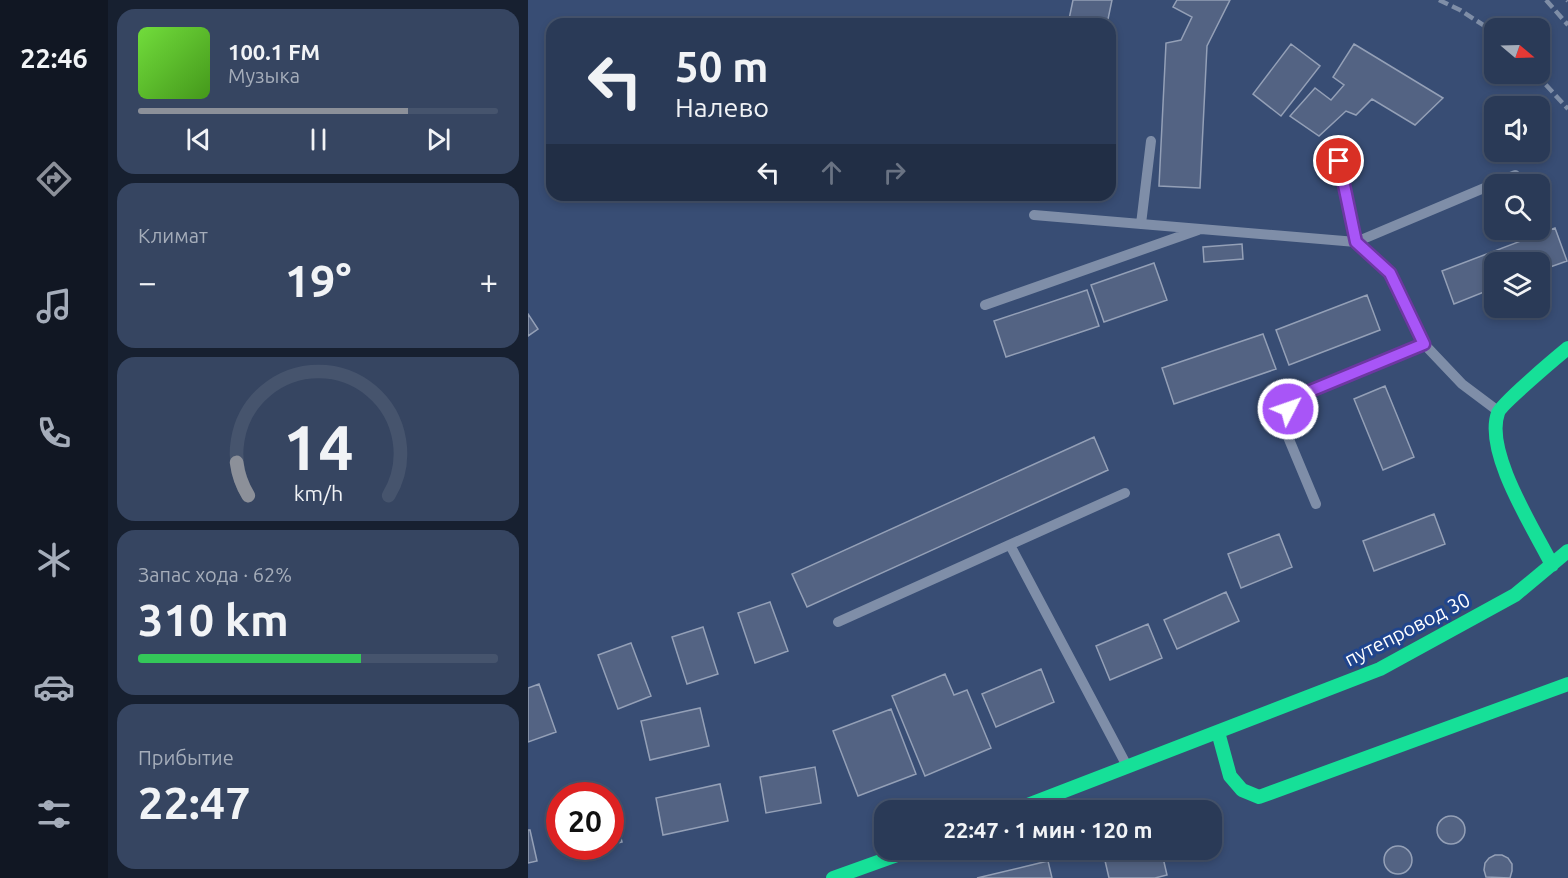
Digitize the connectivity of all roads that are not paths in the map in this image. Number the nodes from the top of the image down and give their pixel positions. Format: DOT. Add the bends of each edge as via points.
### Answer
graph roads {
  1 [pos="1150,141"];
  2 [pos="1339,161"];
  3 [pos="1484,188"];
  4 [pos="1035,215"];
  5 [pos="1141,224"];
  6 [pos="1201,229"];
  7 [pos="1356,242"];
  8 [pos="985,306"];
  9 [pos="1424,344"];
  10 [pos="1568,348"];
  11 [pos="1498,411"];
  12 [pos="1125,493"];
  13 [pos="1316,504"];
  14 [pos="1010,545"];
  15 [pos="1568,551"];
  16 [pos="1552,565"];
  17 [pos="838,622"];
  18 [pos="1568,684"];
  19 [pos="1218,732"];
  20 [pos="1127,767"];
  21 [pos="1041,800"];
  22 [pos="885,860"];
  23 [pos="841,877"];
  1 -- 5 [label="lane"];
  2 -- 7 [label="lane"];
  3 -- 7 [label="lane"];
  4 -- 5 [label="lane"];
  5 -- 6 [label="lane"];
  6 -- 7 [label="lane"];
  6 -- 8 [label="lane"];
  7 -- 9 [label="lane" via="1390,273"];
  9 -- 11 [label="lane" via="1462,384"];
  9 -- 13 [label="lane" via="1305,392 1288,409 1283,425"];
  10 -- 11 [label="main road"];
  11 -- 16 [label="main road" via="1495,432 1502,467"];
  12 -- 14 [label="lane"];
  14 -- 17 [label="lane"];
  14 -- 20 [label="lane"];
  15 -- 16 [label="main road, путепровод 30"];
  16 -- 19 [label="main road, путепровод 30" via="1515,596 1380,669"];
  18 -- 19 [label="main road" via="1259,797 1242,790 1230,776"];
  19 -- 20 [label="main road, путепровод 30"];
  20 -- 21 [label="main road, путепровод 30"];
  22 -- 23 [label="main road"];
}
